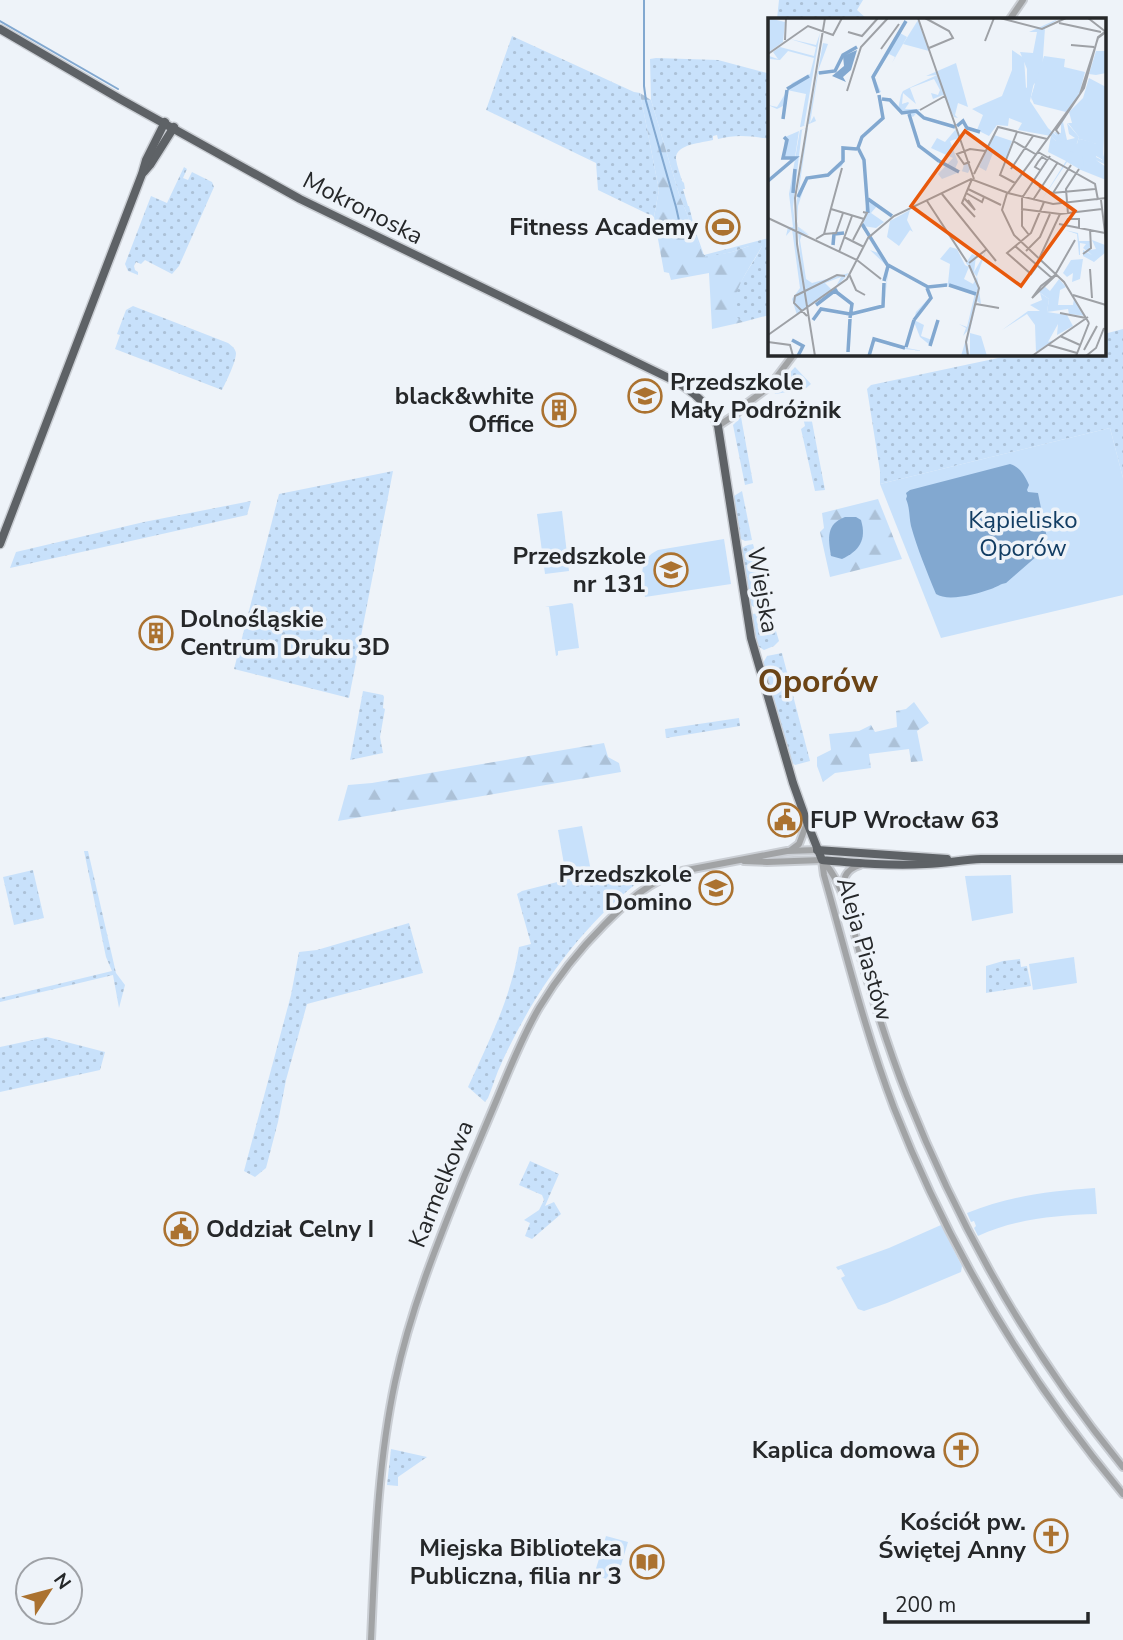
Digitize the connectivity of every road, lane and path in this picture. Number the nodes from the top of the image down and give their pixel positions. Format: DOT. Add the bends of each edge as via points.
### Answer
graph roads {
  1 [pos="1023,0"];
  2 [pos="1011,18"];
  3 [pos="0,29"];
  4 [pos="165,122"];
  5 [pos="174,127"];
  6 [pos="142,174"];
  7 [pos="793,355"];
  8 [pos="711,414"];
  9 [pos="718,426"];
  10 [pos="0,544"];
  11 [pos="807,823"];
  12 [pos="817,850"];
  13 [pos="790,851"];
  14 [pos="1123,859"];
  15 [pos="822,860"];
  16 [pos="960,860"];
  17 [pos="741,861"];
  18 [pos="867,864"];
  19 [pos="843,896"];
  20 [pos="1123,1467"];
  21 [pos="1123,1494"];
  22 [pos="371,1640"];
  1 -- 2 [label="street"];
  3 -- 4 [label="main road, Mokronoska"];
  4 -- 5 [label="main road, Mokronoska"];
  4 -- 6 [label="main road"];
  5 -- 6 [label="main road"];
  5 -- 8 [label="main road, Mokronoska" via="300,200 675,381"];
  6 -- 10 [label="main road"];
  7 -- 9 [label="street" via="769,387"];
  8 -- 9 [label="main road, Wiejska"];
  9 -- 11 [label="main road, Wiejska" via="751,638"];
  11 -- 12 [label="main road, Wiejska"];
  11 -- 13 [label="street" via="799,843"];
  12 -- 13 [label="street, Karmelkowa"];
  12 -- 15 [label="main road, Wiejska"];
  12 -- 16 [label="main road"];
  13 -- 17 [label="street, Karmelkowa"];
  14 -- 16 [label="main road"];
  15 -- 17 [label="street, Karmelkowa"];
  15 -- 18 [label="main road"];
  15 -- 19 [label="street, Aleja Piastów"];
  15 -- 21 [label="street, Aleja Piastów" via="863,1019 920,1168 1006,1330 1052,1401"];
  16 -- 18 [label="main road"];
  17 -- 22 [label="street, Karmelkowa" via="673,874 630,900 563,972 517,1049 433,1255 395,1381 375,1535"];
  18 -- 19 [label="street" via="846,874"];
  19 -- 20 [label="street, Aleja Piastów" via="886,1039 953,1200 1036,1347"];
}
